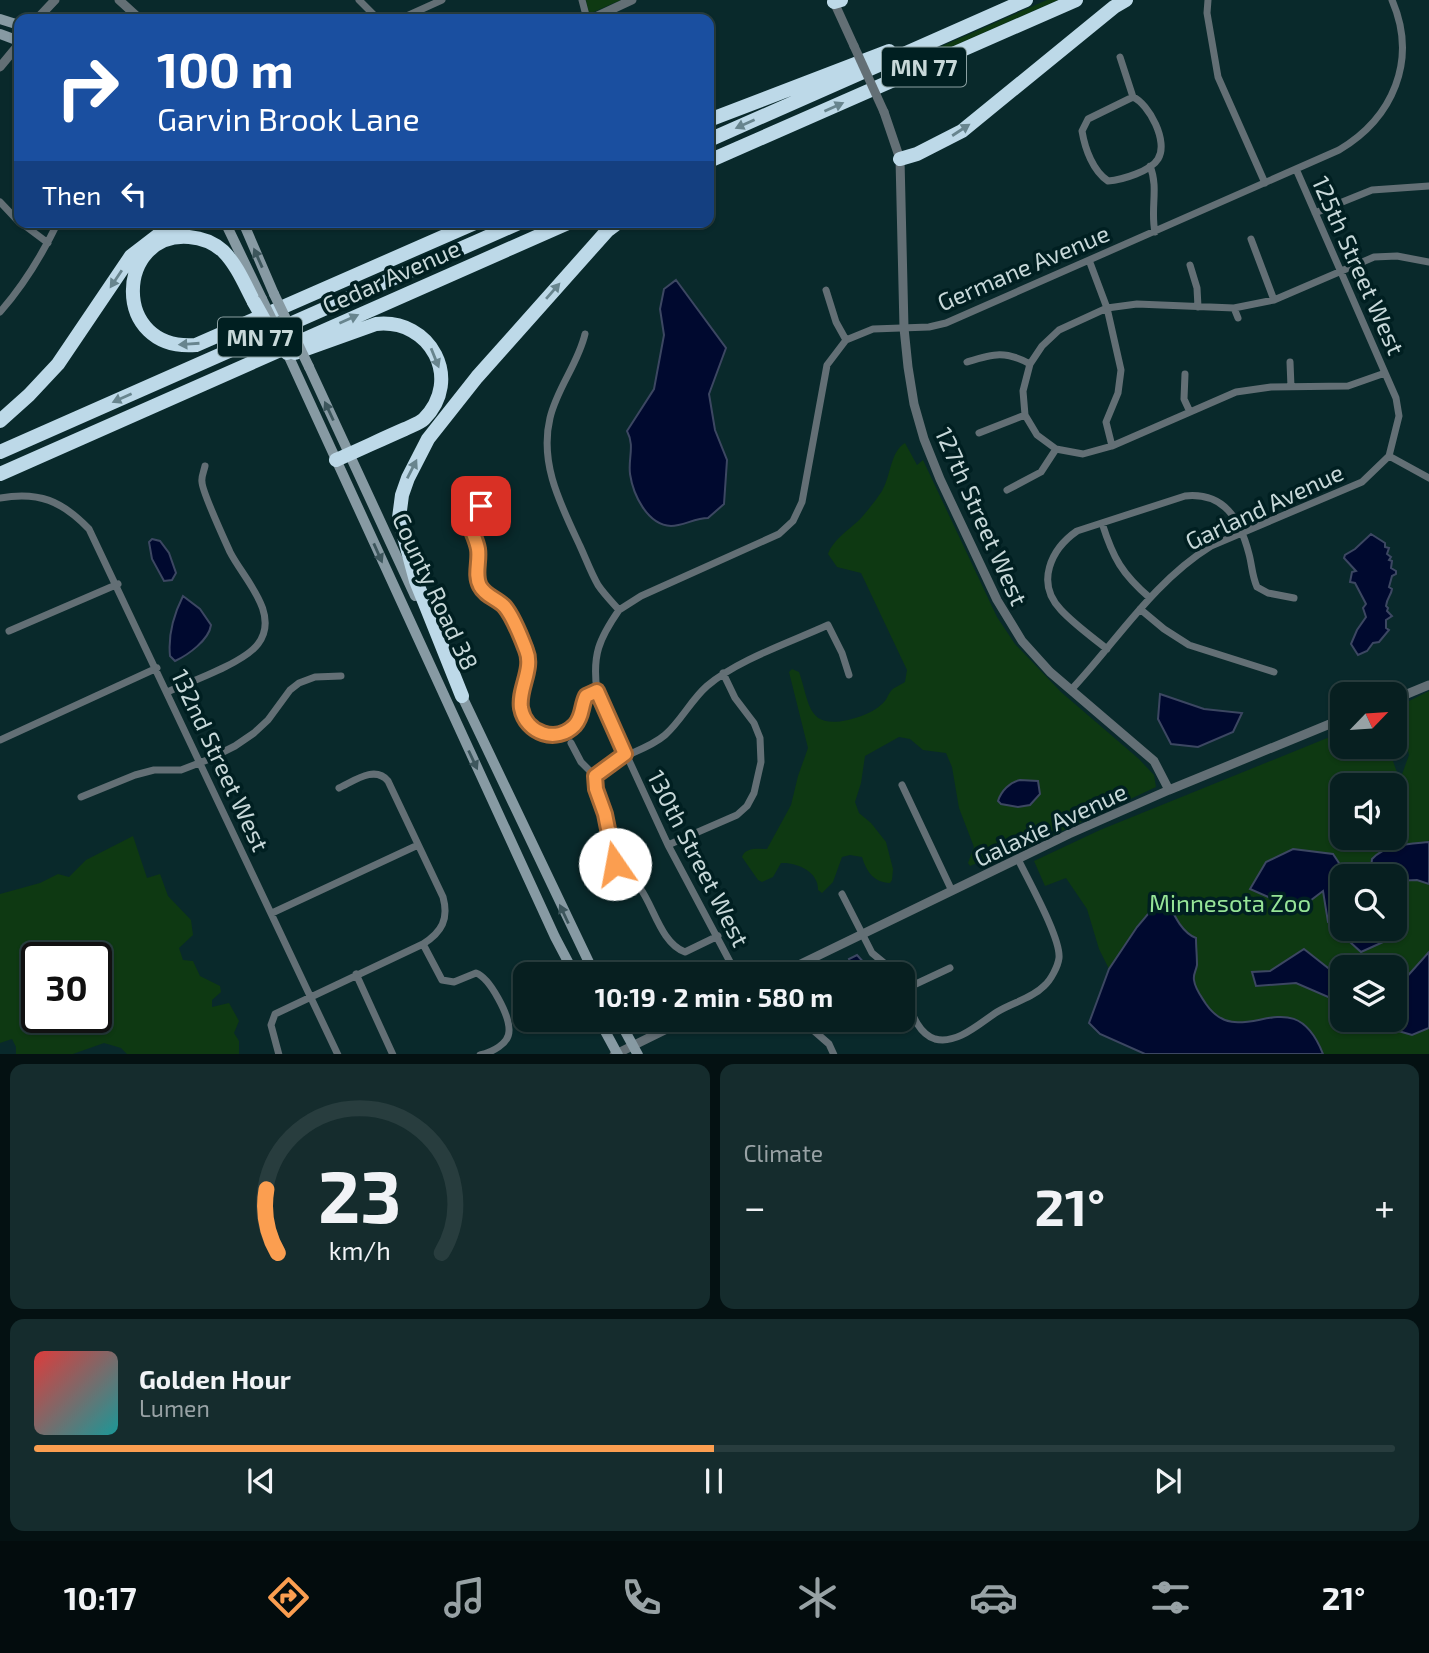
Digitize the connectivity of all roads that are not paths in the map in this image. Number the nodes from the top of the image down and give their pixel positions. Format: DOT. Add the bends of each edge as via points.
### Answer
graph roads {
  1 [pos="119,0"];
  2 [pos="359,0"];
  3 [pos="442,0"];
  4 [pos="632,0"];
  5 [pos="1026,0"];
  6 [pos="1076,0"];
  7 [pos="1126,0"];
  8 [pos="1208,0"];
  9 [pos="1392,0"];
  10 [pos="836,1"];
  11 [pos="135,14"];
  12 [pos="373,14"];
  13 [pos="411,14"];
  14 [pos="600,14"];
  15 [pos="964,27"];
  16 [pos="14,49"];
  17 [pos="1120,57"];
  18 [pos="0,67"];
  19 [pos="1133,97"];
  20 [pos="714,118"];
  21 [pos="771,134"];
  22 [pos="714,138"];
  23 [pos="714,159"];
  24 [pos="900,159"];
  25 [pos="714,165"];
  26 [pos="1150,166"];
  27 [pos="1296,169"];
  28 [pos="1107,180"];
  29 [pos="1265,183"];
  30 [pos="1429,186"];
  31 [pos="1107,190"];
  32 [pos="0,202"];
  33 [pos="1315,213"];
  34 [pos="14,216"];
  35 [pos="28,228"];
  36 [pos="55,228"];
  37 [pos="174,228"];
  38 [pos="228,228"];
  39 [pos="246,228"];
  40 [pos="463,228"];
  41 [pos="507,228"];
  42 [pos="556,228"];
  43 [pos="611,228"];
  44 [pos="1155,232"];
  45 [pos="1251,239"];
  46 [pos="48,243"];
  47 [pos="1089,260"];
  48 [pos="1429,262"];
  49 [pos="1190,264"];
  50 [pos="1341,271"];
  51 [pos="826,290"];
  52 [pos="258,300"];
  53 [pos="1274,300"];
  54 [pos="1198,307"];
  55 [pos="1107,308"];
  56 [pos="1234,308"];
  57 [pos="0,312"];
  58 [pos="1238,318"];
  59 [pos="904,328"];
  60 [pos="585,334"];
  61 [pos="846,340"];
  62 [pos="288,354"];
  63 [pos="967,362"];
  64 [pos="1290,362"];
  65 [pos="1030,364"];
  66 [pos="1385,373"];
  67 [pos="1185,374"];
  68 [pos="197,386"];
  69 [pos="1290,387"];
  70 [pos="453,409"];
  71 [pos="1190,411"];
  72 [pos="1025,415"];
  73 [pos="0,421"];
  74 [pos="979,433"];
  75 [pos="1111,446"];
  76 [pos="1056,449"];
  77 [pos="0,452"];
  78 [pos="1389,456"];
  79 [pos="344,461"];
  80 [pos="205,466"];
  81 [pos="0,474"];
  82 [pos="1429,478"];
  83 [pos="1007,491"];
  84 [pos="0,498"];
  85 [pos="467,514"];
  86 [pos="1102,523"];
  87 [pos="1241,533"];
  88 [pos="118,584"];
  89 [pos="1150,598"];
  90 [pos="1294,598"];
  91 [pos="1140,609"];
  92 [pos="619,610"];
  93 [pos="9,632"];
  94 [pos="1107,649"];
  95 [pos="157,668"];
  96 [pos="1274,672"];
  97 [pos="723,673"];
  98 [pos="849,675"];
  99 [pos="341,676"];
  100 [pos="1429,685"];
  101 [pos="1071,690"];
  102 [pos="597,691"];
  103 [pos="167,692"];
  104 [pos="1407,694"];
  105 [pos="462,696"];
  106 [pos="1330,724"];
  107 [pos="0,740"];
  108 [pos="571,743"];
  109 [pos="625,754"];
  110 [pos="201,762"];
  111 [pos="595,776"];
  112 [pos="902,785"];
  113 [pos="339,788"];
  114 [pos="1169,790"];
  115 [pos="81,797"];
  116 [pos="418,845"];
  117 [pos="668,845"];
  118 [pos="1018,859"];
  119 [pos="952,891"];
  120 [pos="842,894"];
  121 [pos="272,913"];
  122 [pos="862,934"];
  123 [pos="718,936"];
  124 [pos="423,944"];
  125 [pos="569,962"];
  126 [pos="589,962"];
  127 [pos="731,962"];
  128 [pos="805,962"];
  129 [pos="883,962"];
  130 [pos="950,968"];
  131 [pos="356,974"];
  132 [pos="915,984"];
  133 [pos="311,996"];
  134 [pos="915,1017"];
  135 [pos="605,1032"];
  136 [pos="625,1032"];
  137 [pos="665,1032"];
  138 [pos="815,1032"];
  139 [pos="635,1050"];
  140 [pos="279,1054"];
  141 [pos="338,1054"];
  142 [pos="393,1054"];
  143 [pos="483,1054"];
  144 [pos="616,1054"];
  145 [pos="834,1054"];
  1 -- 11 [label="street"];
  2 -- 12 [label="street"];
  3 -- 13 [label="street"];
  4 -- 14 [label="street"];
  5 -- 15 [label="highway, MN 77"];
  21 -- 6 [label="highway, MN 77, one-way"];
  24 -- 7 [label="highway, one-way" via="962,131"];
  8 -- 29 [label="street" via="1218,77"];
  9 -- 27 [label="street, Germane Avenue" via="1404,51 1390,101 1356,140"];
  10 -- 24 [label="street, 127th Street West, bridge"];
  15 -- 20 [label="highway"];
  15 -- 22 [label="highway, MN 77, one-way"];
  16 -- 18 [label="street"];
  17 -- 19 [label="street"];
  19 -- 26 [label="street" via="1145,103 1152,114 1160,142 1161,154"];
  19 -- 28 [label="street" via="1088,120 1082,131 1091,159"];
  21 -- 23 [label="highway, MN 77"];
  21 -- 25 [label="highway"];
  24 -- 59 [label="street, 127th Street West"];
  26 -- 28 [label="street"];
  26 -- 44 [label="street" via="1156,186"];
  27 -- 29 [label="street, Germane Avenue"];
  27 -- 33 [label="street, 125th Street West"];
  28 -- 31 [label="street"];
  29 -- 44 [label="street, Germane Avenue"];
  30 -- 33 [label="street" via="1371,190"];
  32 -- 34 [label="street"];
  33 -- 50 [label="street, 125th Street West"];
  35 -- 46 [label="street"];
  36 -- 46 [label="street"];
  37 -- 73 [label="highway, one-way" via="131,256 58,364"];
  38 -- 52 [label="main road"];
  79 -- 39 [label="main road, County Road 38, one-way, bridge" via="309,367"];
  40 -- 52 [label="highway, one-way" via="196,345 175,345 151,334 136,315 131,292 136,270 152,250 170,239 193,237 222,251"];
  41 -- 77 [label="highway, Cedar Avenue / MN 77, one-way"];
  68 -- 42 [label="highway, Cedar Avenue / MN 77, one-way"];
  70 -- 43 [label="highway, one-way"];
  44 -- 47 [label="street, Germane Avenue"];
  45 -- 53 [label="street"];
  46 -- 57 [label="street"];
  47 -- 55 [label="street"];
  47 -- 59 [label="street, Germane Avenue" via="946,323"];
  48 -- 50 [label="street" via="1374,257"];
  49 -- 54 [label="street"];
  50 -- 53 [label="street"];
  50 -- 66 [label="street, 125th Street West"];
  51 -- 61 [label="street"];
  52 -- 62 [label="highway, bridge" via="274,338"];
  53 -- 56 [label="street"];
  54 -- 55 [label="street" via="1136,304"];
  54 -- 56 [label="street"];
  55 -- 65 [label="street" via="1059,330"];
  55 -- 75 [label="street" via="1121,370 1106,422"];
  56 -- 58 [label="street"];
  59 -- 61 [label="street, Germane Avenue" via="873,329"];
  59 -- 101 [label="street, 127th Street West" via="914,404 940,480 1010,624 1037,660"];
  60 -- 92 [label="street" via="550,417 549,468 556,495 598,585"];
  61 -- 92 [label="street" via="827,365 802,502 793,521 779,534"];
  62 -- 79 [label="main road, County Road 38"];
  63 -- 65 [label="street" via="993,354 1014,356"];
  64 -- 69 [label="street"];
  65 -- 72 [label="street" via="1023,391"];
  66 -- 69 [label="street" via="1348,386"];
  66 -- 78 [label="street, 125th Street West" via="1399,416"];
  67 -- 71 [label="street" via="1184,399"];
  68 -- 79 [label="highway, one-way" via="376,324 405,326 419,334 438,359 441,374 436,402 424,420"];
  68 -- 81 [label="highway, Cedar Avenue / MN 77"];
  69 -- 71 [label="street" via="1236,392"];
  70 -- 79 [label="highway" via="422,430"];
  105 -- 70 [label="highway, one-way" via="416,581 399,518 408,478 428,439"];
  71 -- 75 [label="street"];
  72 -- 74 [label="street"];
  72 -- 76 [label="street" via="1037,435"];
  75 -- 76 [label="street" via="1083,454"];
  76 -- 83 [label="street" via="1041,472"];
  78 -- 82 [label="street"];
  78 -- 87 [label="street, Garland Avenue" via="1362,482"];
  79 -- 105 [label="main road, County Road 38"];
  79 -- 125 [label="main road, County Road 38, one-way"];
  80 -- 103 [label="street" via="202,483 231,554 250,581 265,629 258,645 242,657"];
  84 -- 88 [label="street, 132nd Street West" via="49,499 76,515 89,529"];
  85 -- 102 [label="street" via="478,548 479,583 507,610 529,658 521,704 525,719 545,735 564,733 581,716 586,696"];
  86 -- 87 [label="street" via="1200,495 1226,506"];
  86 -- 89 [label="street" via="1119,567"];
  86 -- 94 [label="street" via="1077,531 1062,542 1052,558 1048,578 1059,608"];
  87 -- 89 [label="street, Garland Avenue" via="1190,559"];
  87 -- 90 [label="street" via="1257,587"];
  88 -- 93 [label="street"];
  88 -- 95 [label="street, 132nd Street West"];
  89 -- 91 [label="street, Garland Avenue"];
  91 -- 94 [label="street, Garland Avenue"];
  91 -- 96 [label="street" via="1189,645"];
  92 -- 102 [label="street, 130th Street West" via="602,635 595,656"];
  94 -- 101 [label="street, Garland Avenue"];
  95 -- 103 [label="street, 132nd Street West"];
  95 -- 107 [label="street"];
  97 -- 98 [label="street" via="828,625"];
  97 -- 109 [label="street" via="704,688 666,734"];
  97 -- 117 [label="street" via="760,738 761,762 754,793 737,815"];
  99 -- 110 [label="street" via="299,683 254,733"];
  100 -- 104 [label="street"];
  101 -- 114 [label="street, 127th Street West" via="1154,761"];
  102 -- 109 [label="street, 130th Street West"];
  103 -- 110 [label="street, 132nd Street West"];
  126 -- 105 [label="main road, County Road 38, one-way"];
  106 -- 114 [label="street, Galaxie Avenue"];
  108 -- 111 [label="street"];
  109 -- 111 [label="street"];
  109 -- 117 [label="street, 130th Street West"];
  110 -- 115 [label="street" via="181,770 144,772"];
  110 -- 121 [label="street, 132nd Street West"];
  111 -- 123 [label="street" via="615,864 637,884 666,936 685,952"];
  112 -- 119 [label="street"];
  113 -- 116 [label="street" via="372,773 384,775"];
  114 -- 118 [label="street, Galaxie Avenue"];
  116 -- 121 [label="street"];
  116 -- 124 [label="street" via="446,911 440,930"];
  117 -- 123 [label="street, 130th Street West"];
  118 -- 119 [label="street, Galaxie Avenue"];
  118 -- 134 [label="street" via="1057,942 1057,964 1048,982 971,1029 943,1040 921,1030"];
  119 -- 122 [label="street, Galaxie Avenue"];
  120 -- 122 [label="street"];
  121 -- 133 [label="street, 132nd Street West"];
  122 -- 128 [label="street, Galaxie Avenue"];
  122 -- 129 [label="street"];
  123 -- 127 [label="street, 130th Street West"];
  124 -- 131 [label="street"];
  124 -- 143 [label="street" via="442,981 454,982 476,973 494,990 509,1034 504,1043"];
  130 -- 132 [label="street"];
  131 -- 133 [label="street"];
  131 -- 142 [label="street"];
  133 -- 140 [label="street" via="271,1019"];
  133 -- 141 [label="street, 132nd Street West"];
  135 -- 144 [label="main road"];
  136 -- 139 [label="main road"];
  137 -- 139 [label="street"];
  138 -- 145 [label="street"];
  139 -- 144 [label="street"];
}
